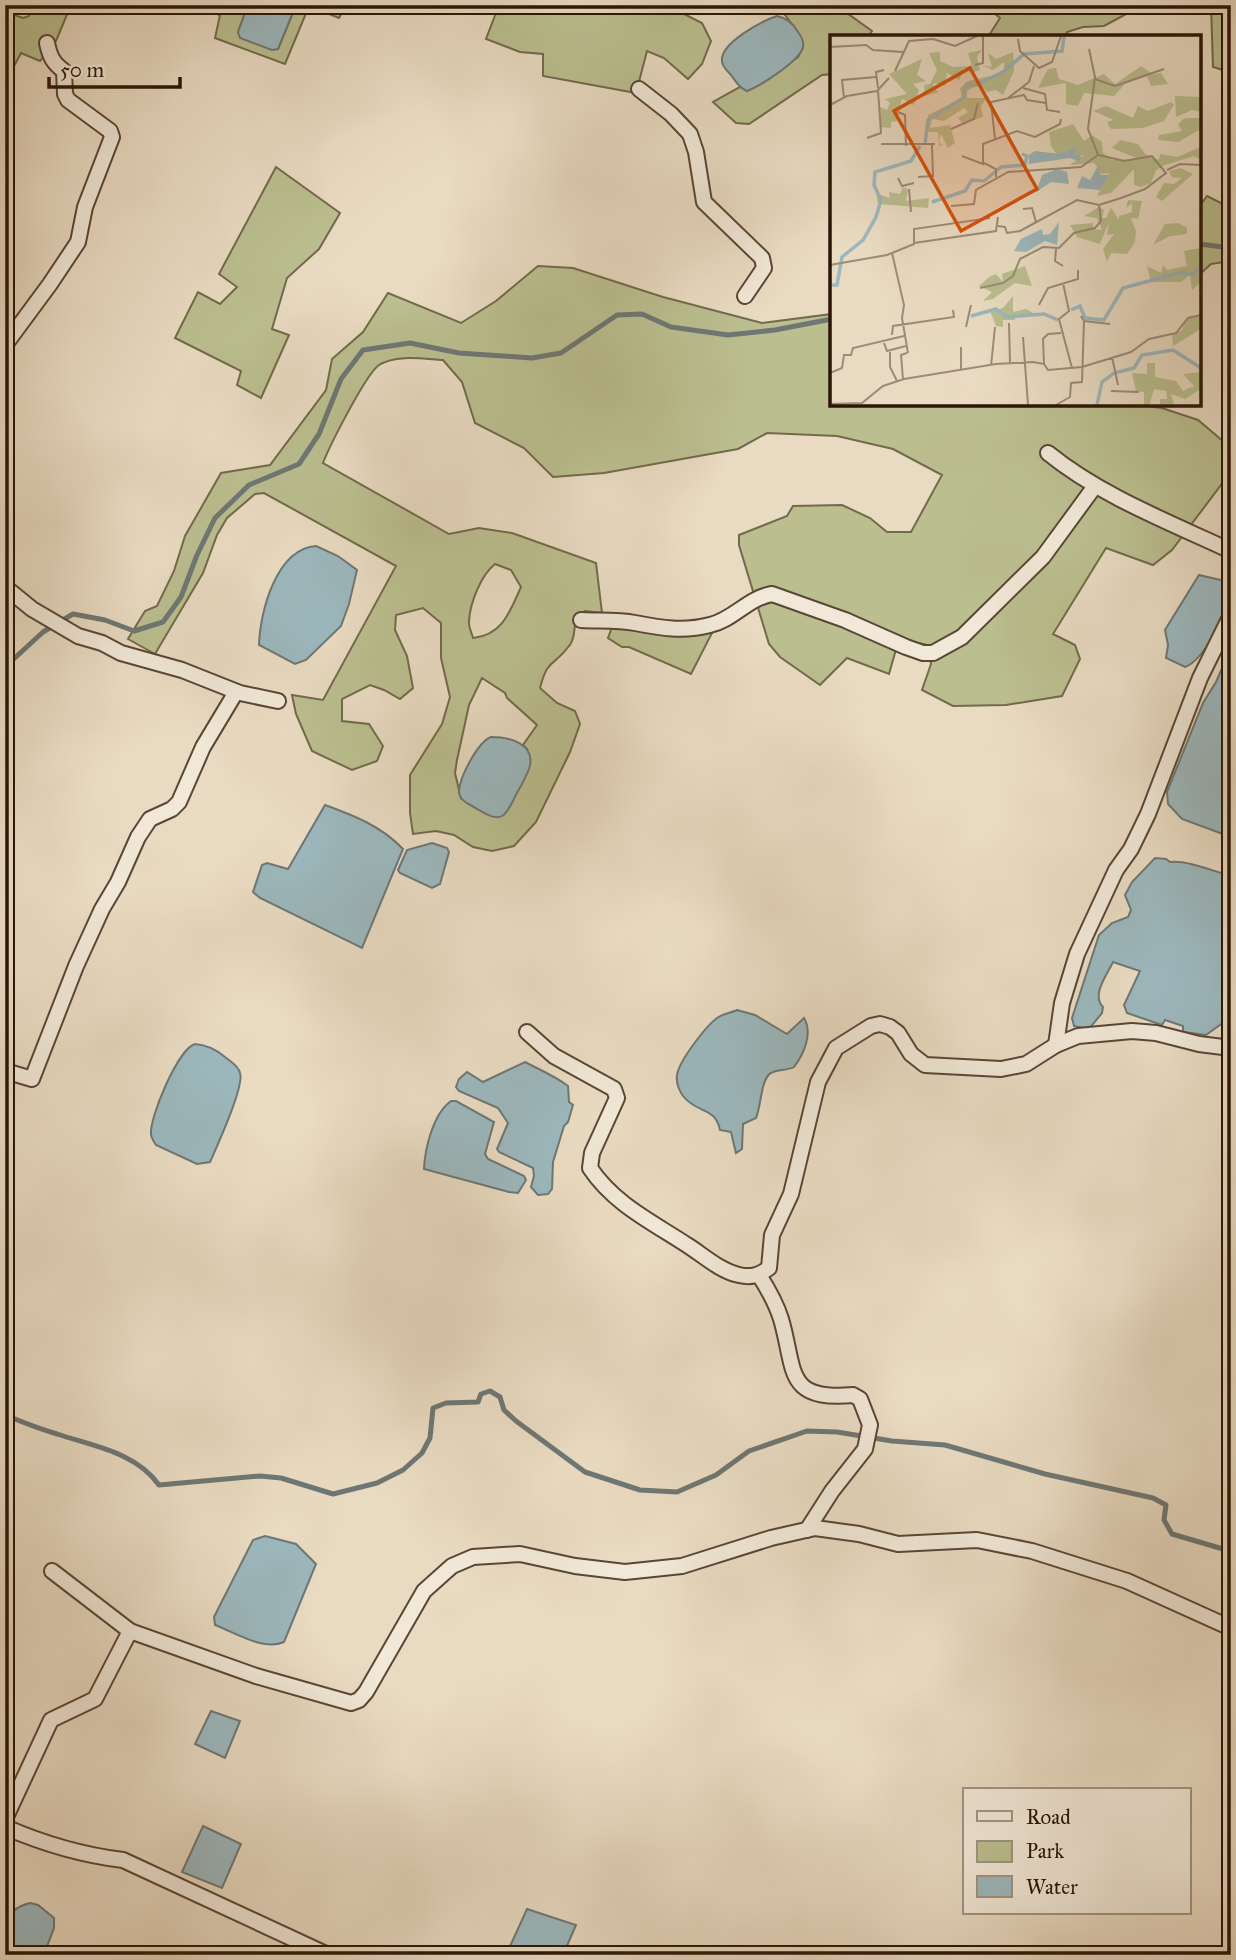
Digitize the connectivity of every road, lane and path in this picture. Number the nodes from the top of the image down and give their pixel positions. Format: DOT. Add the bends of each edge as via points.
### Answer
graph roads {
  1 [pos="47,43"];
  2 [pos="639,89"];
  3 [pos="745,296"];
  4 [pos="5,345"];
  5 [pos="1048,453"];
  6 [pos="1095,486"];
  7 [pos="1231,551"];
  8 [pos="5,587"];
  9 [pos="1231,615"];
  10 [pos="581,620"];
  11 [pos="236,692"];
  12 [pos="278,701"];
  13 [pos="527,1032"];
  14 [pos="1056,1045"];
  15 [pos="1231,1048"];
  16 [pos="5,1071"];
  17 [pos="759,1275"];
  18 [pos="807,1530"];
  19 [pos="52,1571"];
  20 [pos="1231,1628"];
  21 [pos="130,1631"];
  22 [pos="5,1819"];
  23 [pos="5,1827"];
  24 [pos="328,1955"];
  1 -- 4 [label="street" via="50,57 64,71 68,100 112,137 85,207 78,242"];
  2 -- 3 [label="street" via="690,134 704,202 762,258 764,268"];
  5 -- 6 [label="street"];
  6 -- 7 [label="street"];
  6 -- 10 [label="street" via="1043,557 962,637 933,653 905,647 772,594 760,596 712,625 690,629"];
  8 -- 11 [label="street" via="78,636"];
  9 -- 14 [label="street" via="1200,678 1148,814 1077,954 1062,1003"];
  11 -- 12 [label="street"];
  11 -- 16 [label="street" via="202,747 179,802 150,819 138,838 76,966 32,1079"];
  13 -- 17 [label="street" via="554,1056 614,1090 617,1098 592,1153 590,1168 601,1185 636,1214 724,1269 737,1275"];
  14 -- 15 [label="street" via="1078,1036 1132,1031"];
  14 -- 17 [label="street" via="1026,1064 1001,1069 925,1065 911,1054 898,1033 880,1024 836,1048 818,1082 791,1194 772,1235 769,1268"];
  17 -- 18 [label="street" via="781,1319 797,1380 819,1395 860,1399 870,1425 865,1449"];
  18 -- 20 [label="street" via="835,1529 898,1544 967,1540 1003,1544 1127,1581"];
  18 -- 21 [label="street" via="682,1566 625,1572 520,1553 473,1557 452,1566 424,1591 366,1692 351,1703 256,1676"];
  19 -- 21 [label="street"];
  21 -- 22 [label="street" via="95,1699 51,1720"];
  23 -- 24 [label="street" via="48,1845 123,1860"];
}
